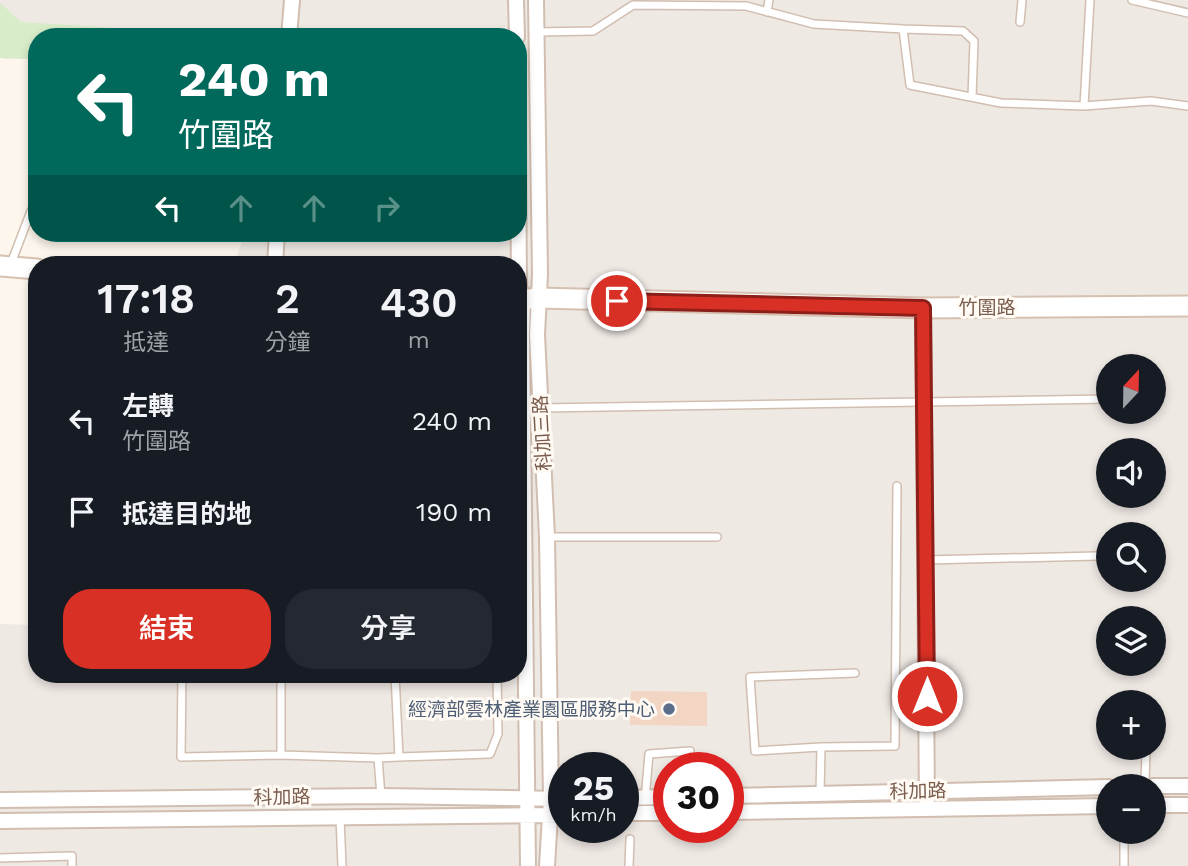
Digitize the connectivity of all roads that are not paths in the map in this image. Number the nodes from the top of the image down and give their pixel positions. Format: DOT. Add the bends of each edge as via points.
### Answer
graph roads {
  1 [pos="292,0"];
  2 [pos="516,0"];
  3 [pos="536,0"];
  4 [pos="769,0"];
  5 [pos="1022,0"];
  6 [pos="1090,0"];
  7 [pos="1132,0"];
  8 [pos="633,3"];
  9 [pos="767,12"];
  10 [pos="1188,13"];
  11 [pos="1020,22"];
  12 [pos="290,28"];
  13 [pos="517,28"];
  14 [pos="903,29"];
  15 [pos="536,32"];
  16 [pos="972,97"];
  17 [pos="1084,106"];
  18 [pos="1188,106"];
  19 [pos="28,217"];
  20 [pos="5,266"];
  21 [pos="28,267"];
  22 [pos="529,299"];
  23 [pos="1188,306"];
  24 [pos="923,308"];
  25 [pos="527,341"];
  26 [pos="1096,399"];
  27 [pos="923,401"];
  28 [pos="540,408"];
  29 [pos="897,485"];
  30 [pos="547,537"];
  31 [pos="717,537"];
  32 [pos="1096,556"];
  33 [pos="925,560"];
  34 [pos="855,673"];
  35 [pos="182,683"];
  36 [pos="281,683"];
  37 [pos="395,683"];
  38 [pos="497,683"];
  39 [pos="524,683"];
  40 [pos="821,747"];
  41 [pos="555,752"];
  42 [pos="653,754"];
  43 [pos="281,755"];
  44 [pos="399,757"];
  45 [pos="378,758"];
  46 [pos="1166,786"];
  47 [pos="1188,786"];
  48 [pos="1096,787"];
  49 [pos="927,790"];
  50 [pos="820,794"];
  51 [pos="381,796"];
  52 [pos="744,796"];
  53 [pos="639,797"];
  54 [pos="646,797"];
  55 [pos="653,797"];
  56 [pos="527,799"];
  57 [pos="548,799"];
  58 [pos="0,800"];
  59 [pos="1188,804"];
  60 [pos="1166,805"];
  61 [pos="1096,806"];
  62 [pos="928,809"];
  63 [pos="744,812"];
  64 [pos="639,813"];
  65 [pos="644,813"];
  66 [pos="653,813"];
  67 [pos="528,815"];
  68 [pos="548,815"];
  69 [pos="340,817"];
  70 [pos="0,821"];
  71 [pos="551,843"];
  72 [pos="630,843"];
  73 [pos="1124,844"];
  74 [pos="0,858"];
  75 [pos="72,866"];
  76 [pos="342,866"];
  77 [pos="528,866"];
  78 [pos="547,866"];
  79 [pos="629,866"];
  80 [pos="1124,866"];
  1 -- 12 [label="street"];
  2 -- 13 [label="street"];
  3 -- 15 [label="street, 科加三路"];
  4 -- 9 [label="lane"];
  5 -- 11 [label="lane"];
  6 -- 17 [label="lane"];
  7 -- 10 [label="lane"];
  8 -- 9 [label="lane" via="746,6"];
  8 -- 15 [label="lane" via="593,31"];
  9 -- 14 [label="lane" via="814,24"];
  14 -- 16 [label="lane" via="910,85"];
  14 -- 16 [label="lane" via="964,31 974,41"];
  15 -- 22 [label="street, 科加三路"];
  16 -- 17 [label="lane" via="1001,103"];
  17 -- 18 [label="lane" via="1151,101"];
  19 -- 20 [label="lane"];
  20 -- 21 [label="street"];
  22 -- 24 [label="street, 竹圍路"];
  22 -- 25 [label="street, 科加三路"];
  22 -- 28 [label="street, 科加三路" via="537,335"];
  23 -- 24 [label="street, 竹圍路"];
  24 -- 27 [label="street"];
  26 -- 27 [label="lane"];
  27 -- 28 [label="lane"];
  27 -- 33 [label="street"];
  28 -- 30 [label="street, 科加三路"];
  29 -- 40 [label="lane" via="895,746"];
  30 -- 31 [label="lane"];
  30 -- 41 [label="street, 科加三路"];
  32 -- 33 [label="lane"];
  33 -- 49 [label="street"];
  34 -- 40 [label="lane" via="750,677 755,751"];
  35 -- 43 [label="lane" via="181,757"];
  36 -- 43 [label="lane"];
  37 -- 44 [label="lane"];
  38 -- 44 [label="lane" via="498,734 490,754"];
  39 -- 56 [label="street, 科加三路"];
  40 -- 50 [label="lane"];
  42 -- 54 [label="lane" via="649,754"];
  43 -- 45 [label="lane"];
  44 -- 45 [label="lane"];
  45 -- 51 [label="lane"];
  46 -- 47 [label="street"];
  48 -- 49 [label="street, 科加路"];
  49 -- 50 [label="street, 科加路"];
  49 -- 62 [label="street"];
  50 -- 52 [label="street, 科加路"];
  51 -- 56 [label="street, 科加路"];
  51 -- 58 [label="street, 科加路"];
  53 -- 54 [label="street"];
  54 -- 55 [label="street"];
  54 -- 65 [label="lane"];
  56 -- 57 [label="street, 科加路"];
  56 -- 67 [label="street, 科加三路"];
  59 -- 60 [label="street"];
  61 -- 62 [label="street, 科加路"];
  62 -- 63 [label="street, 科加路"];
  64 -- 65 [label="street"];
  65 -- 66 [label="street"];
  67 -- 68 [label="street, 科加路"];
  67 -- 69 [label="street, 科加路"];
  67 -- 77 [label="street, 科加三路"];
  69 -- 70 [label="street, 科加路"];
  69 -- 76 [label="lane"];
  71 -- 78 [label="street, 科加三路"];
  72 -- 79 [label="lane"];
  73 -- 80 [label="lane"];
  74 -- 75 [label="lane" via="72,856"];
}
